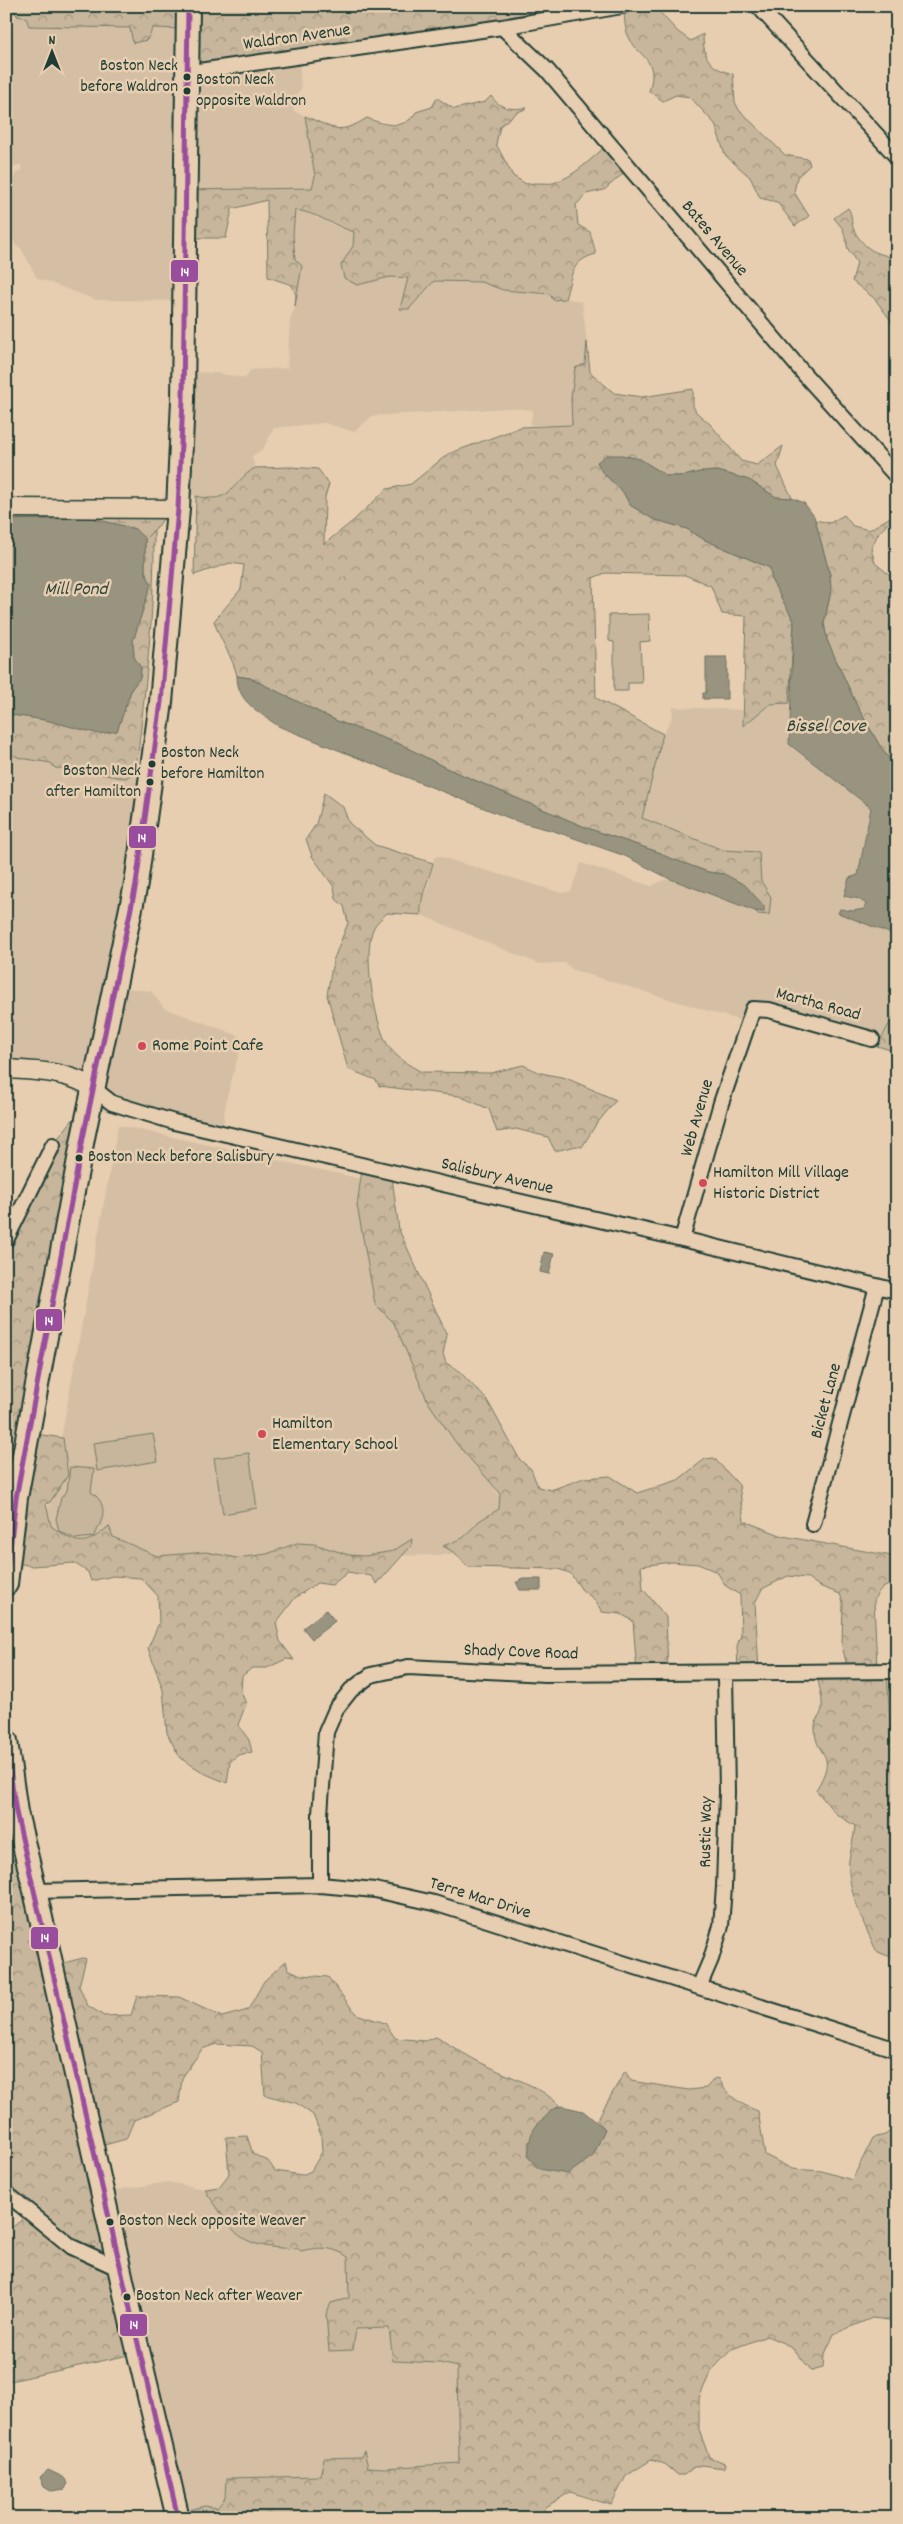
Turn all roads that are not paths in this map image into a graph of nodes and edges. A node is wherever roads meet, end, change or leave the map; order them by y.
1 (188, 6) edge
2 (622, 6) edge
3 (758, 6) edge
4 (502, 27) junction
5 (185, 73) junction
6 (897, 157) edge
7 (897, 477) edge
8 (6, 508) edge
9 (178, 509) junction
10 (753, 1008) joint
11 (872, 1039) dead end
12 (6, 1069) edge
13 (93, 1088) junction
14 (53, 1145) dead end
15 (682, 1239) junction
16 (6, 1240) edge
17 (876, 1286) junction
18 (897, 1291) edge
19 (813, 1524) dead end
20 (6, 1584) edge
21 (897, 1672) edge
22 (725, 1674) junction
23 (6, 1741) edge
24 (320, 1885) junction
25 (35, 1891) junction
26 (699, 1987) junction
27 (897, 2050) edge
28 (6, 2193) edge
29 (120, 2269) junction
30 (178, 2518) edge

1 - 5 main road
2 - 4 street, Waldron Avenue
3 - 6 street
4 - 5 street, Waldron Avenue
4 - 7 street, Bates Avenue
5 - 9 main road
8 - 9 street
9 - 13 main road
10 - 11 street, Martha Road
10 - 15 street, Web Avenue
12 - 13 street
13 - 15 street, Salisbury Avenue
13 - 20 main road
14 - 16 street
15 - 17 street, Salisbury Avenue
17 - 18 street, Salisbury Avenue
17 - 19 street, Bicket Lane
21 - 22 street, Shady Cove Road
22 - 24 street, Shady Cove Road
22 - 26 street, Rustic Way
23 - 25 main road
24 - 25 street, Terre Mar Drive
24 - 26 street, Terre Mar Drive
25 - 29 main road
26 - 27 street, Terre Mar Drive
28 - 29 street
29 - 30 main road

